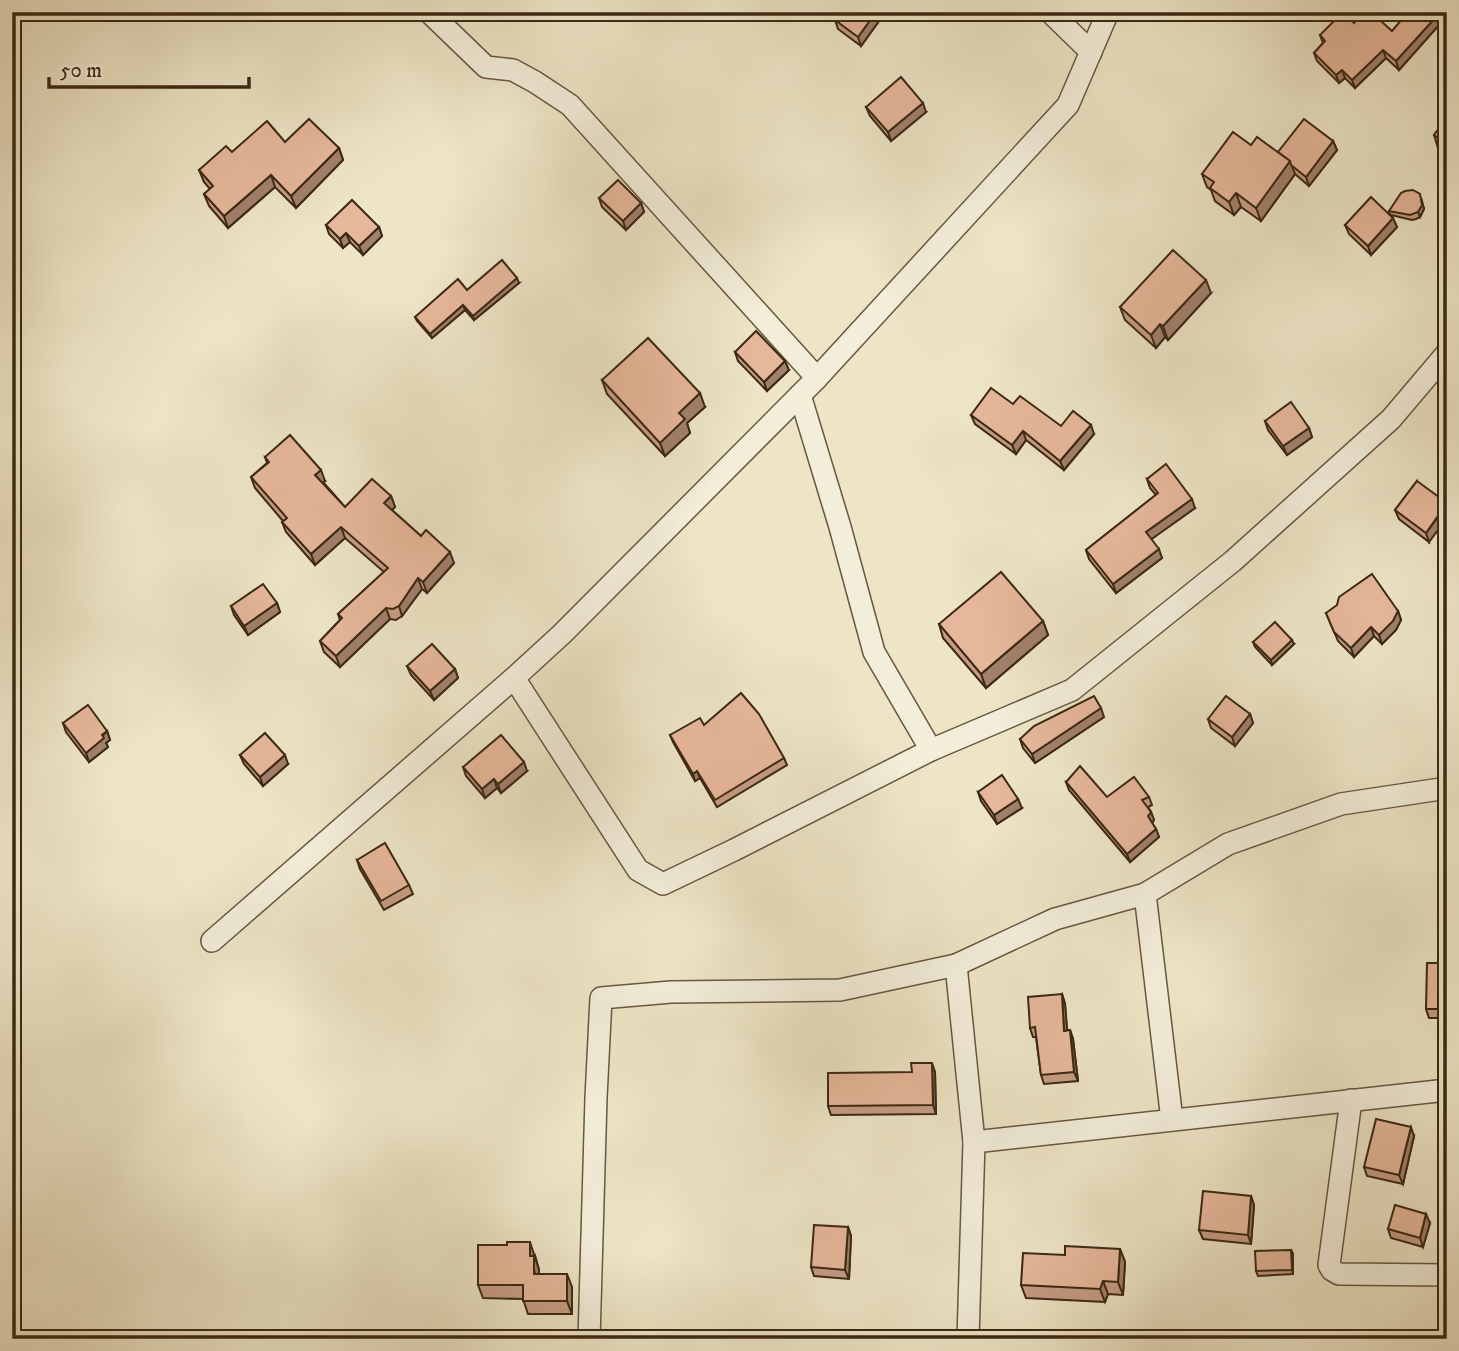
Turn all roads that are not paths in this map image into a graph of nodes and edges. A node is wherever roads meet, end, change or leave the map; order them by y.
1 (429, 12) edge
2 (1050, 12) edge
3 (1108, 12) edge
4 (1091, 52) junction
5 (1447, 353) edge
6 (817, 378) junction
7 (800, 395) junction
8 (514, 678) junction
9 (931, 750) junction
10 (1447, 788) edge
11 (1145, 894) junction
12 (212, 941) dead end
13 (956, 965) junction
14 (1447, 1090) edge
15 (1351, 1100) junction
16 (1172, 1120) junction
17 (974, 1142) junction
18 (1447, 1275) edge
19 (589, 1339) edge
20 (968, 1339) edge

1 - 6 street
2 - 4 street
3 - 4 street
4 - 6 street
5 - 9 street
6 - 7 street
7 - 8 street
7 - 9 street
8 - 9 street
8 - 12 street
10 - 11 street
11 - 13 street
11 - 16 street
13 - 17 street
13 - 19 street
14 - 15 street
15 - 16 street
15 - 18 street
16 - 17 street
17 - 20 street

